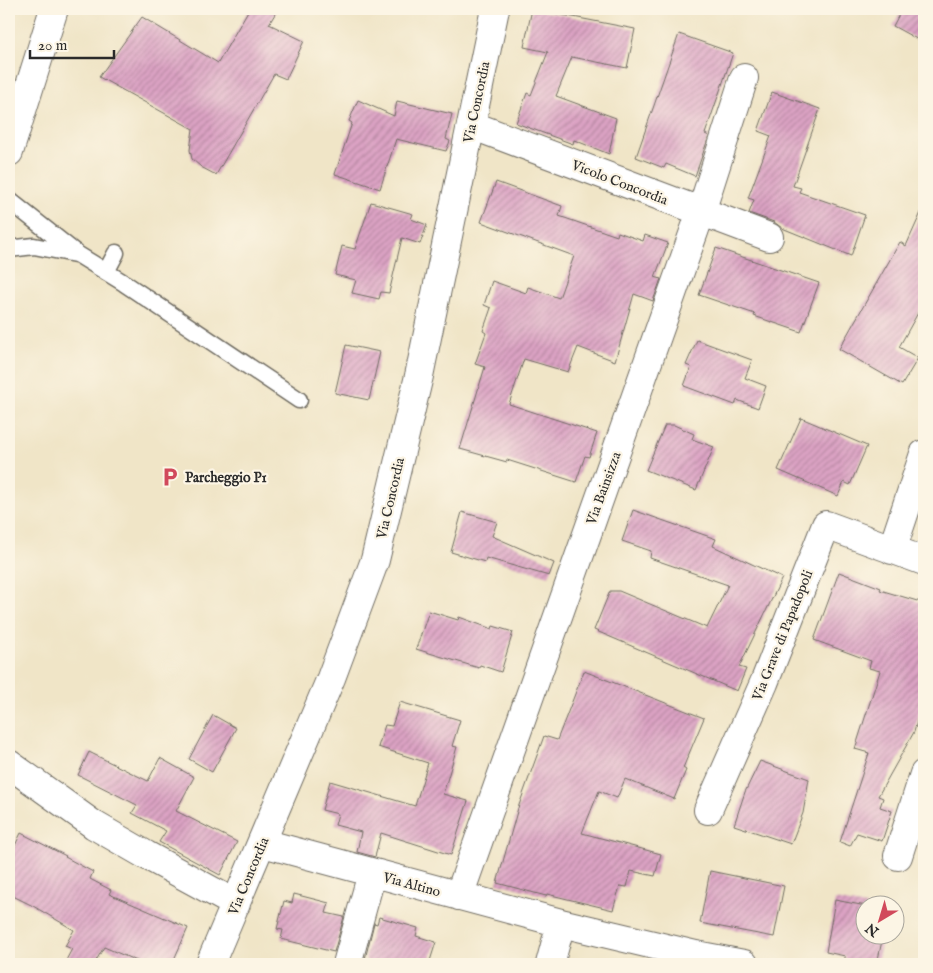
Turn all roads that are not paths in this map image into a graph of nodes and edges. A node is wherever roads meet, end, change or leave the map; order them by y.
1 (54, 9) edge
2 (495, 9) edge
3 (744, 78) dead end
4 (471, 125) junction
5 (9, 152) edge
6 (9, 200) edge
7 (701, 212) junction
8 (769, 237) dead end
9 (9, 249) edge
10 (116, 253) dead end
11 (77, 254) junction
12 (106, 272) junction
13 (299, 400) dead end
14 (924, 454) edge
15 (892, 550) junction
16 (924, 561) edge
17 (9, 764) edge
18 (924, 774) edge
19 (708, 810) dead end
20 (262, 843) junction
21 (898, 856) dead end
22 (372, 873) junction
23 (459, 896) junction
24 (236, 904) junction
25 (561, 923) junction
26 (210, 964) edge
27 (347, 964) edge
28 (550, 964) edge
29 (744, 964) edge

1 - 5 street
2 - 4 street, Via Concordia
3 - 7 street, Via Bainsizza
4 - 7 street, Vicolo Concordia
4 - 20 street, Via Concordia
6 - 11 lane
7 - 8 street, Vicolo Concordia
7 - 23 street, Via Bainsizza
9 - 11 lane
10 - 12 lane
11 - 12 lane
12 - 13 lane
14 - 15 street
15 - 16 street, Via Grave di Papadopoli
15 - 19 street, Via Grave di Papadopoli
17 - 24 street
18 - 21 street
20 - 22 street, Via Altino
20 - 24 street, Via Concordia
22 - 23 street, Via Altino
22 - 27 street
23 - 25 street, Via Altino
24 - 26 street, Via Concordia
25 - 28 street
25 - 29 street, Via Altino

